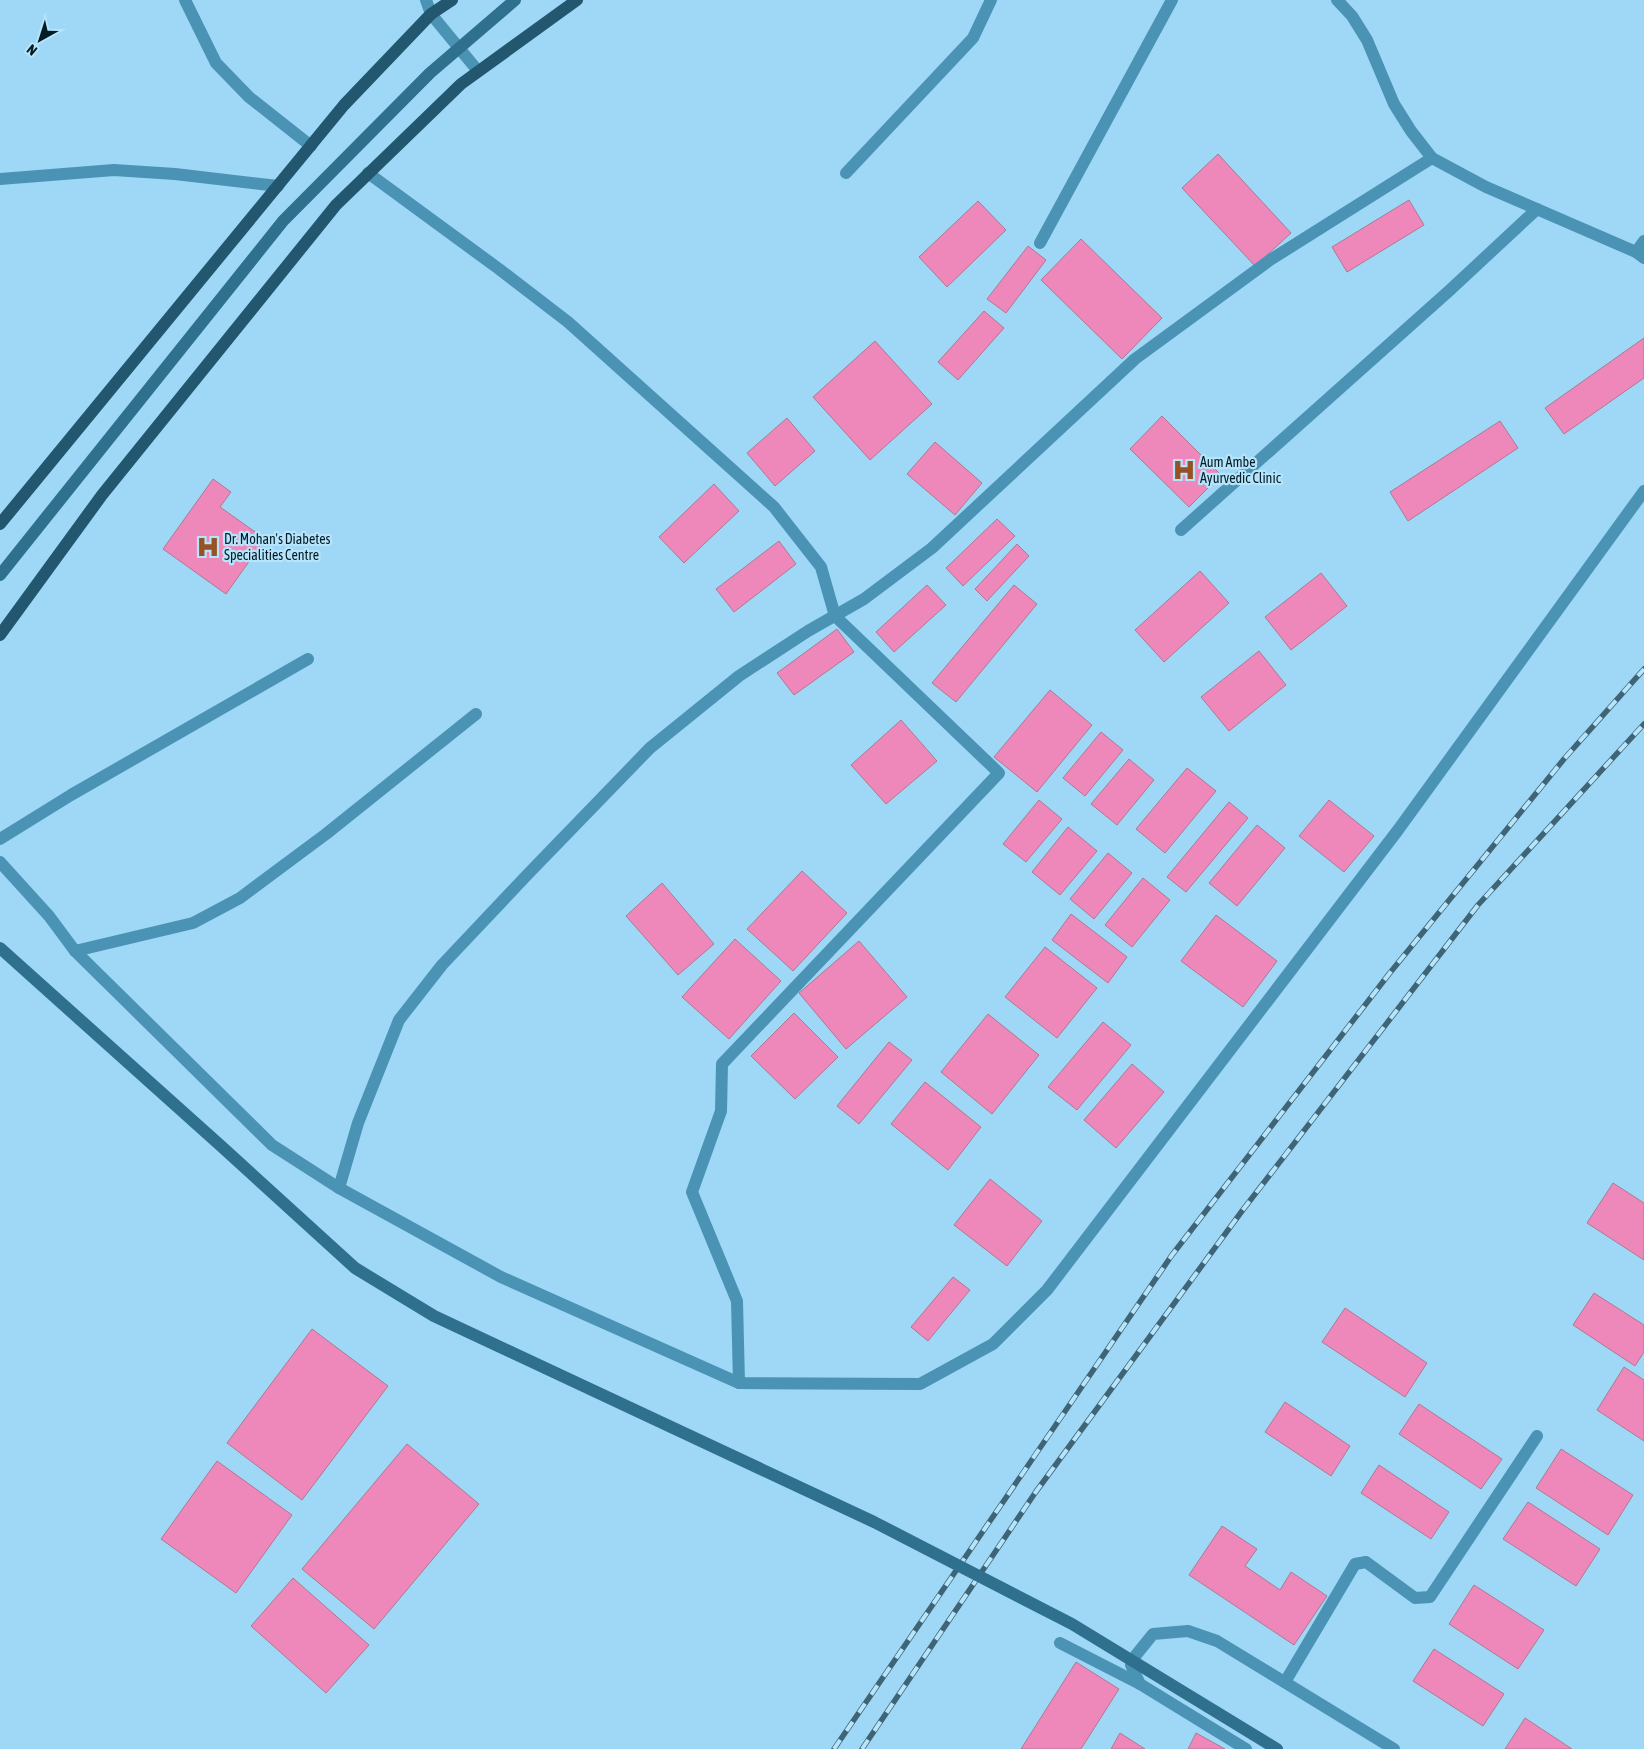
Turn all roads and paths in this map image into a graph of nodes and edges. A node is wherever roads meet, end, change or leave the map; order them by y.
1 (185, 0) edge
2 (426, 0) edge
3 (452, 0) edge
4 (515, 0) edge
5 (577, 0) edge
6 (992, 0) edge
7 (1172, 0) edge
8 (1337, 0) edge
9 (431, 14) junction
10 (478, 71) junction
11 (311, 146) junction
12 (1432, 158) junction
13 (368, 173) junction
14 (846, 173) dead end
15 (0, 179) edge
16 (278, 186) junction
17 (1537, 209) junction
18 (1644, 241) edge
19 (1040, 243) dead end
20 (1640, 255) edge
21 (1644, 491) edge
22 (0, 524) edge
23 (1181, 530) dead end
24 (0, 574) edge
25 (834, 616) junction
26 (0, 635) edge
27 (308, 659) dead end
28 (476, 714) dead end
29 (0, 839) edge
30 (0, 862) edge
31 (0, 948) edge
32 (75, 952) junction
33 (339, 1188) junction
34 (739, 1383) junction
35 (1537, 1436) dead end
36 (1060, 1643) dead end
37 (1285, 1682) junction
38 (1140, 1684) junction
39 (1246, 1749) edge
40 (1277, 1749) edge
41 (1394, 1749) edge

1 - 11 street
2 - 9 street
3 - 9 main road
4 - 24 street, bridge
5 - 10 main road
6 - 14 street
7 - 19 street
8 - 12 street
9 - 10 street
9 - 11 main road
10 - 13 main road
11 - 16 main road
12 - 17 street
12 - 25 street
13 - 25 street
13 - 26 main road
15 - 16 street
16 - 22 main road
17 - 20 street
17 - 23 street
18 - 20 street
21 - 34 street
25 - 33 street
25 - 34 street
27 - 29 street
28 - 32 street
30 - 32 street
31 - 40 street, bridge
32 - 33 street
33 - 34 street
35 - 37 street
36 - 38 street
37 - 38 street
37 - 41 street
38 - 39 street

